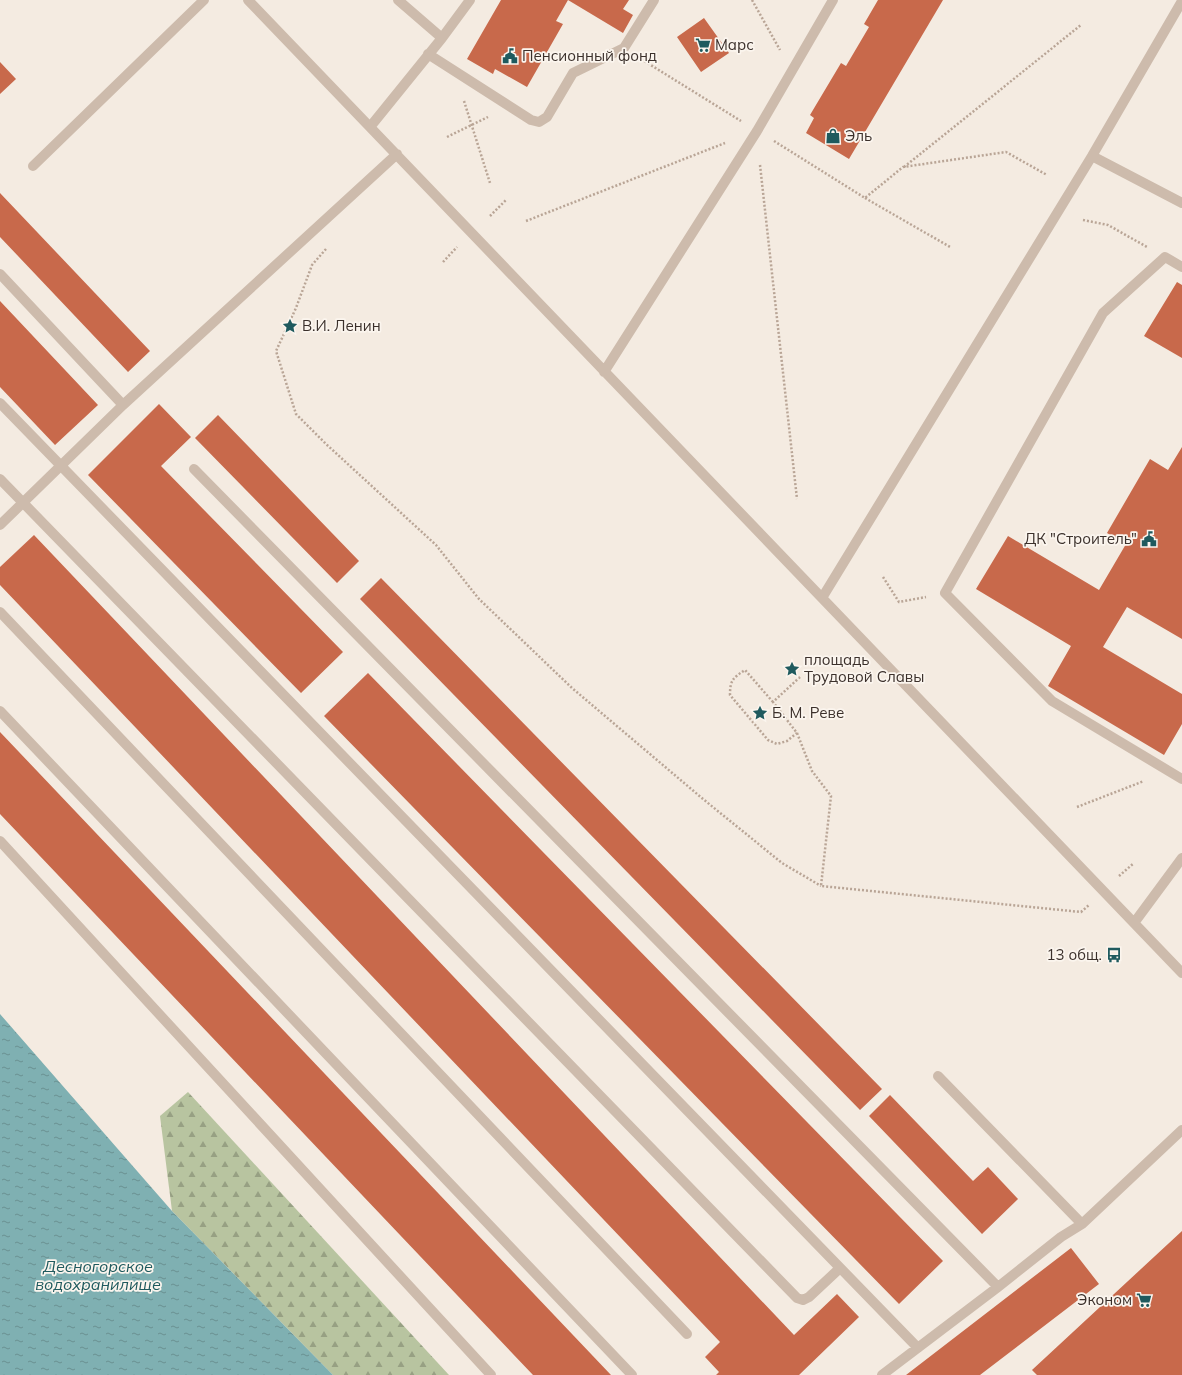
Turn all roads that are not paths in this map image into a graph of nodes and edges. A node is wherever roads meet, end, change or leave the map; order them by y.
1 (204, 0) edge
2 (248, 0) edge
3 (398, 0) edge
4 (470, 0) edge
5 (654, 0) edge
6 (833, 0) edge
7 (1182, 1) edge
8 (442, 38) junction
9 (428, 54) junction
10 (370, 127) junction
11 (397, 154) junction
12 (1092, 156) junction
13 (33, 166) dead end
14 (1182, 203) edge
15 (1182, 267) edge
16 (0, 274) edge
17 (604, 372) junction
18 (0, 403) edge
19 (123, 404) junction
20 (60, 467) junction
21 (194, 469) dead end
22 (0, 479) edge
23 (22, 502) junction
24 (0, 525) edge
25 (822, 598) junction
26 (0, 612) edge
27 (0, 711) edge
28 (1182, 779) edge
29 (0, 841) edge
30 (1182, 858) edge
31 (1134, 923) junction
32 (1182, 973) edge
33 (938, 1076) dead end
34 (1182, 1130) edge
35 (1082, 1224) junction
36 (840, 1268) junction
37 (998, 1287) junction
38 (687, 1334) dead end
39 (918, 1348) junction
40 (491, 1375) edge
41 (632, 1375) edge
42 (882, 1375) edge

1 - 13 street
2 - 10 street
3 - 8 street
4 - 8 street
5 - 9 street
6 - 17 street
7 - 12 street
8 - 9 street
9 - 10 street
10 - 11 street
11 - 17 street
11 - 19 street
12 - 14 street
12 - 25 street
15 - 28 street
16 - 19 street
17 - 25 street
18 - 20 street
19 - 20 street
20 - 23 street
20 - 36 street
21 - 37 street
22 - 23 street
23 - 24 street
23 - 36 street
25 - 31 street
26 - 38 street
27 - 41 street
29 - 40 street
30 - 31 street
31 - 32 street
33 - 35 street
34 - 35 street
35 - 37 street
36 - 39 street
37 - 39 street
39 - 42 street

